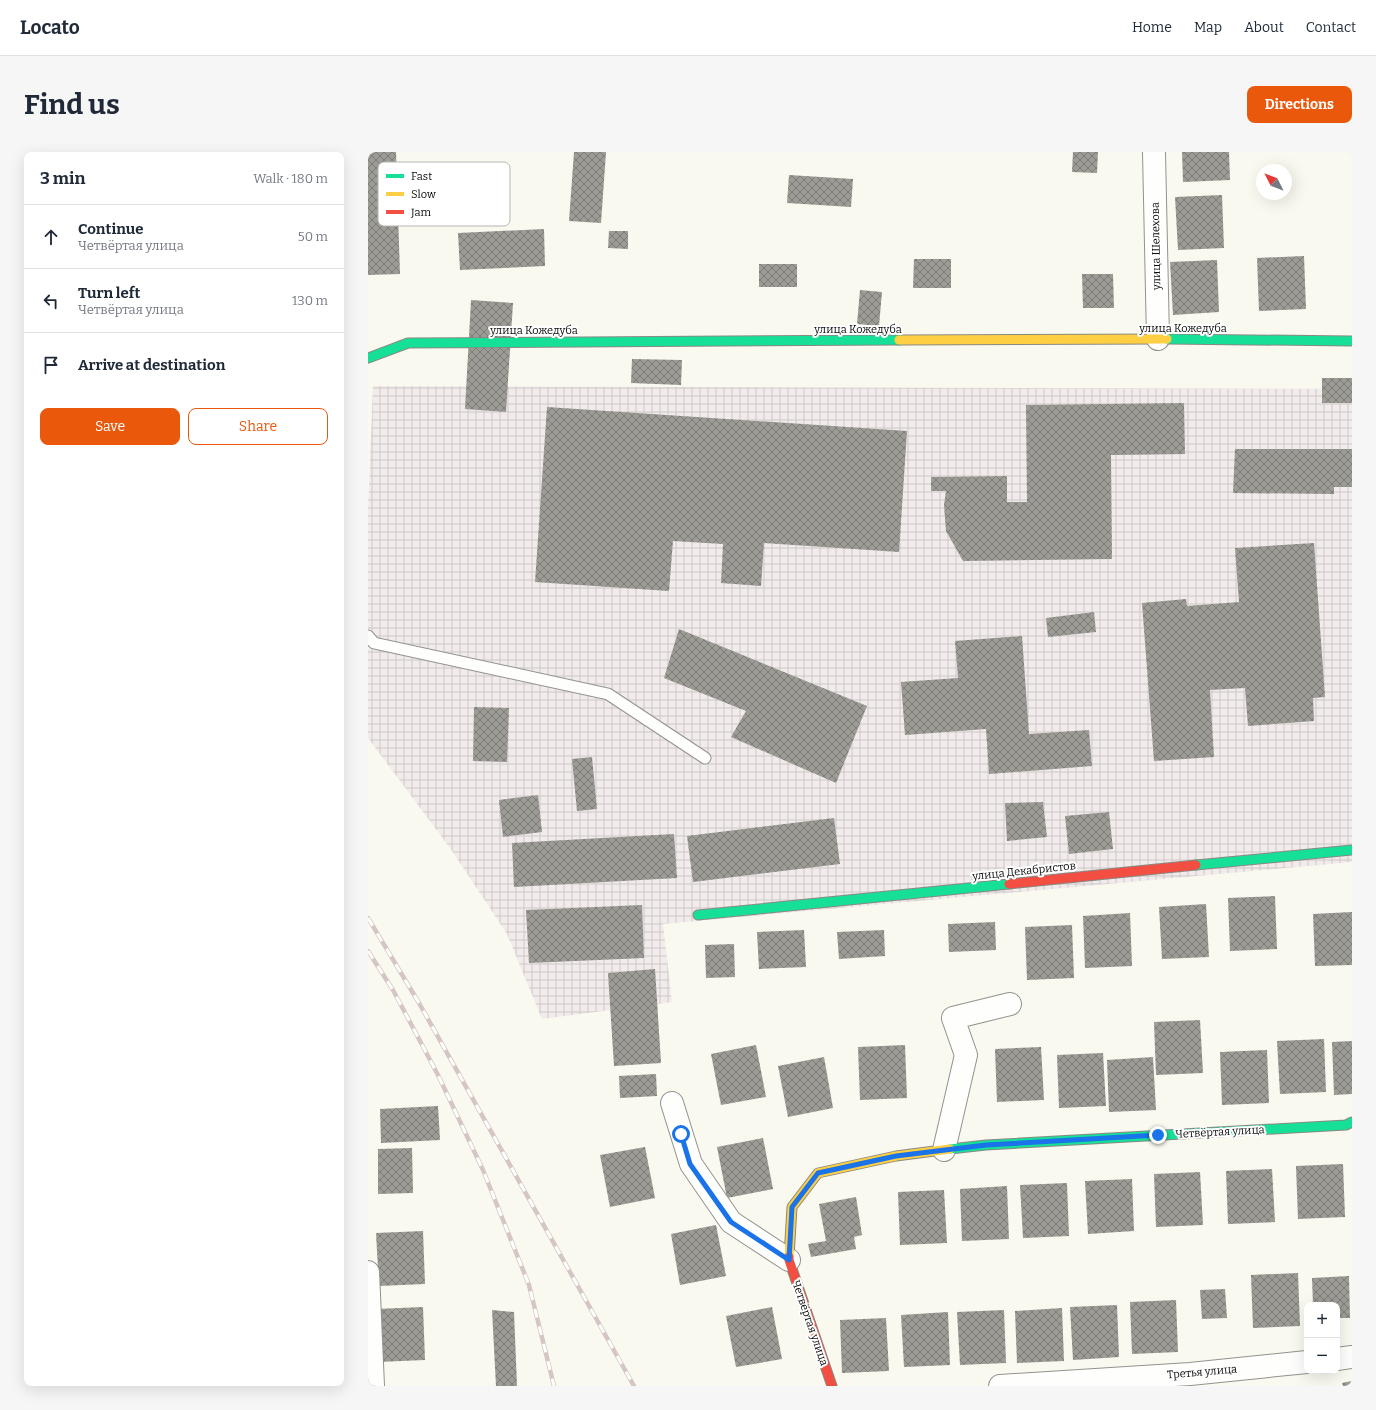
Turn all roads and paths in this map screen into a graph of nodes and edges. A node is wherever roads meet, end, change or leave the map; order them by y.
1 (1154, 152) edge
2 (1158, 340) junction
3 (1352, 341) edge
4 (368, 358) edge
5 (368, 636) edge
6 (705, 758) dead end
7 (1352, 850) edge
8 (698, 915) dead end
9 (1010, 1004) dead end
10 (672, 1103) dead end
11 (1352, 1122) edge
12 (944, 1150) junction
13 (789, 1260) junction
14 (368, 1272) edge
15 (1352, 1357) edge
16 (1340, 1359) edge
17 (1304, 1362) edge
18 (373, 1386) edge
19 (832, 1386) edge
20 (1000, 1386) edge

1 - 2 street, улица Шелехова
2 - 3 street, улица Кожедуба
2 - 4 street, улица Кожедуба
5 - 6 lane
7 - 8 street, улица Декабристов
9 - 12 street
10 - 13 street
11 - 12 street, Четвёртая улица
12 - 13 street, Четвёртая улица
13 - 19 street, Четвёртая улица
14 - 18 street
15 - 16 street
17 - 20 street, Третья улица

